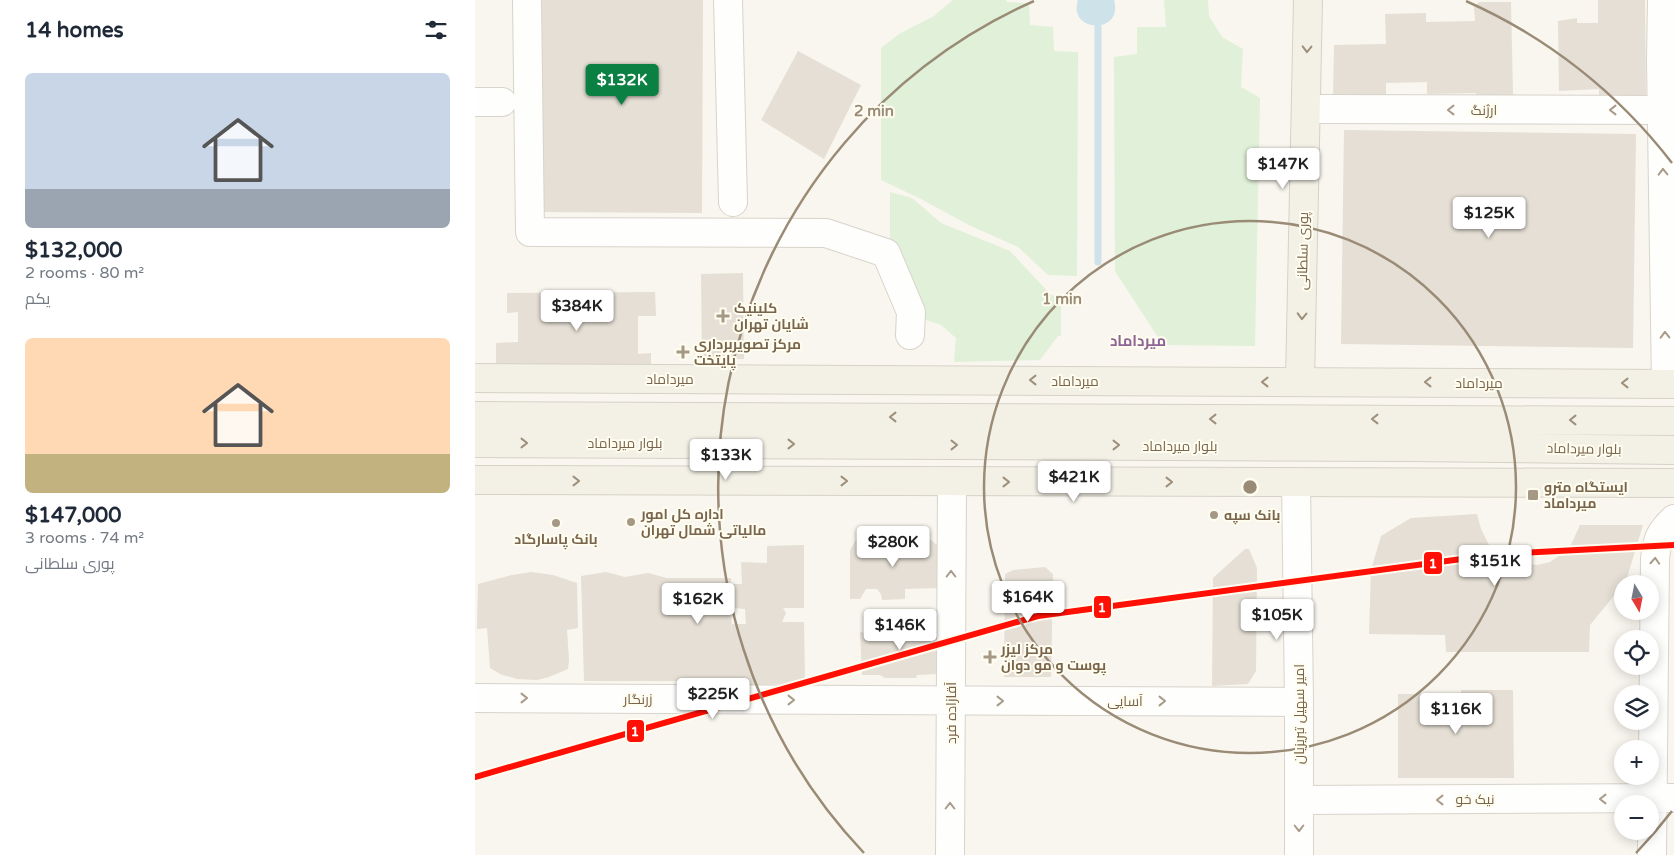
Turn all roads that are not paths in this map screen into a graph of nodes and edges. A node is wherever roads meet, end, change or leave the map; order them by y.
1 (527, 0) edge
2 (728, 0) edge
3 (1308, 0) edge
4 (1662, 0) edge
5 (1668, 60) edge
6 (475, 102) edge
7 (502, 102) dead end
8 (1306, 110) junction
9 (1662, 110) junction
10 (733, 202) dead end
11 (1669, 281) edge
12 (910, 336) dead end
13 (475, 378) edge
14 (1300, 382) junction
15 (1670, 384) edge
16 (475, 416) edge
17 (1674, 420) edge
18 (475, 443) edge
19 (704, 444) junction
20 (1674, 450) edge
21 (475, 480) edge
22 (769, 481) junction
23 (952, 481) junction
24 (1296, 482) junction
25 (1674, 483) edge
26 (1674, 519) edge
27 (1674, 571) edge
28 (1656, 575) edge
29 (1659, 606) edge
30 (1654, 620) edge
31 (475, 698) edge
32 (951, 700) junction
33 (1299, 702) junction
34 (1663, 798) edge
35 (1299, 800) junction
36 (950, 855) edge
37 (1299, 855) edge
38 (1652, 855) edge

1 - 12 street
2 - 10 street
3 -> 8 main road, پوری سلطانی
4 - 5 street
5 - 9 street
6 - 7 street
9 -> 8 street, ارژنگ
8 -> 14 main road, پوری سلطانی
11 -> 9 street
15 -> 11 street
14 -> 13 main road, میرداماد
15 -> 14 main road, میرداماد
17 -> 16 main road, بلوار میرداماد
18 -> 19 main road, بلوار میرداماد
19 -> 20 main road, بلوار میرداماد
19 - 22 main road
21 -> 22 main road
22 -> 23 main road
23 -> 24 main road
32 -> 23 street, آقازاده فرد
24 - 25 main road
24 - 33 street, امیر سهیل تبریزیان
28 -> 26 street
27 - 29 street
30 - 34 street
31 -> 32 street, زرنگار
32 -> 33 street, آسایی
36 -> 32 street, آقازاده فرد
33 - 35 street, امیر سهیل تبریزیان
34 -> 35 street, نیک خو
34 - 38 street
35 -> 37 street, امیر سهیل تبریزیان

